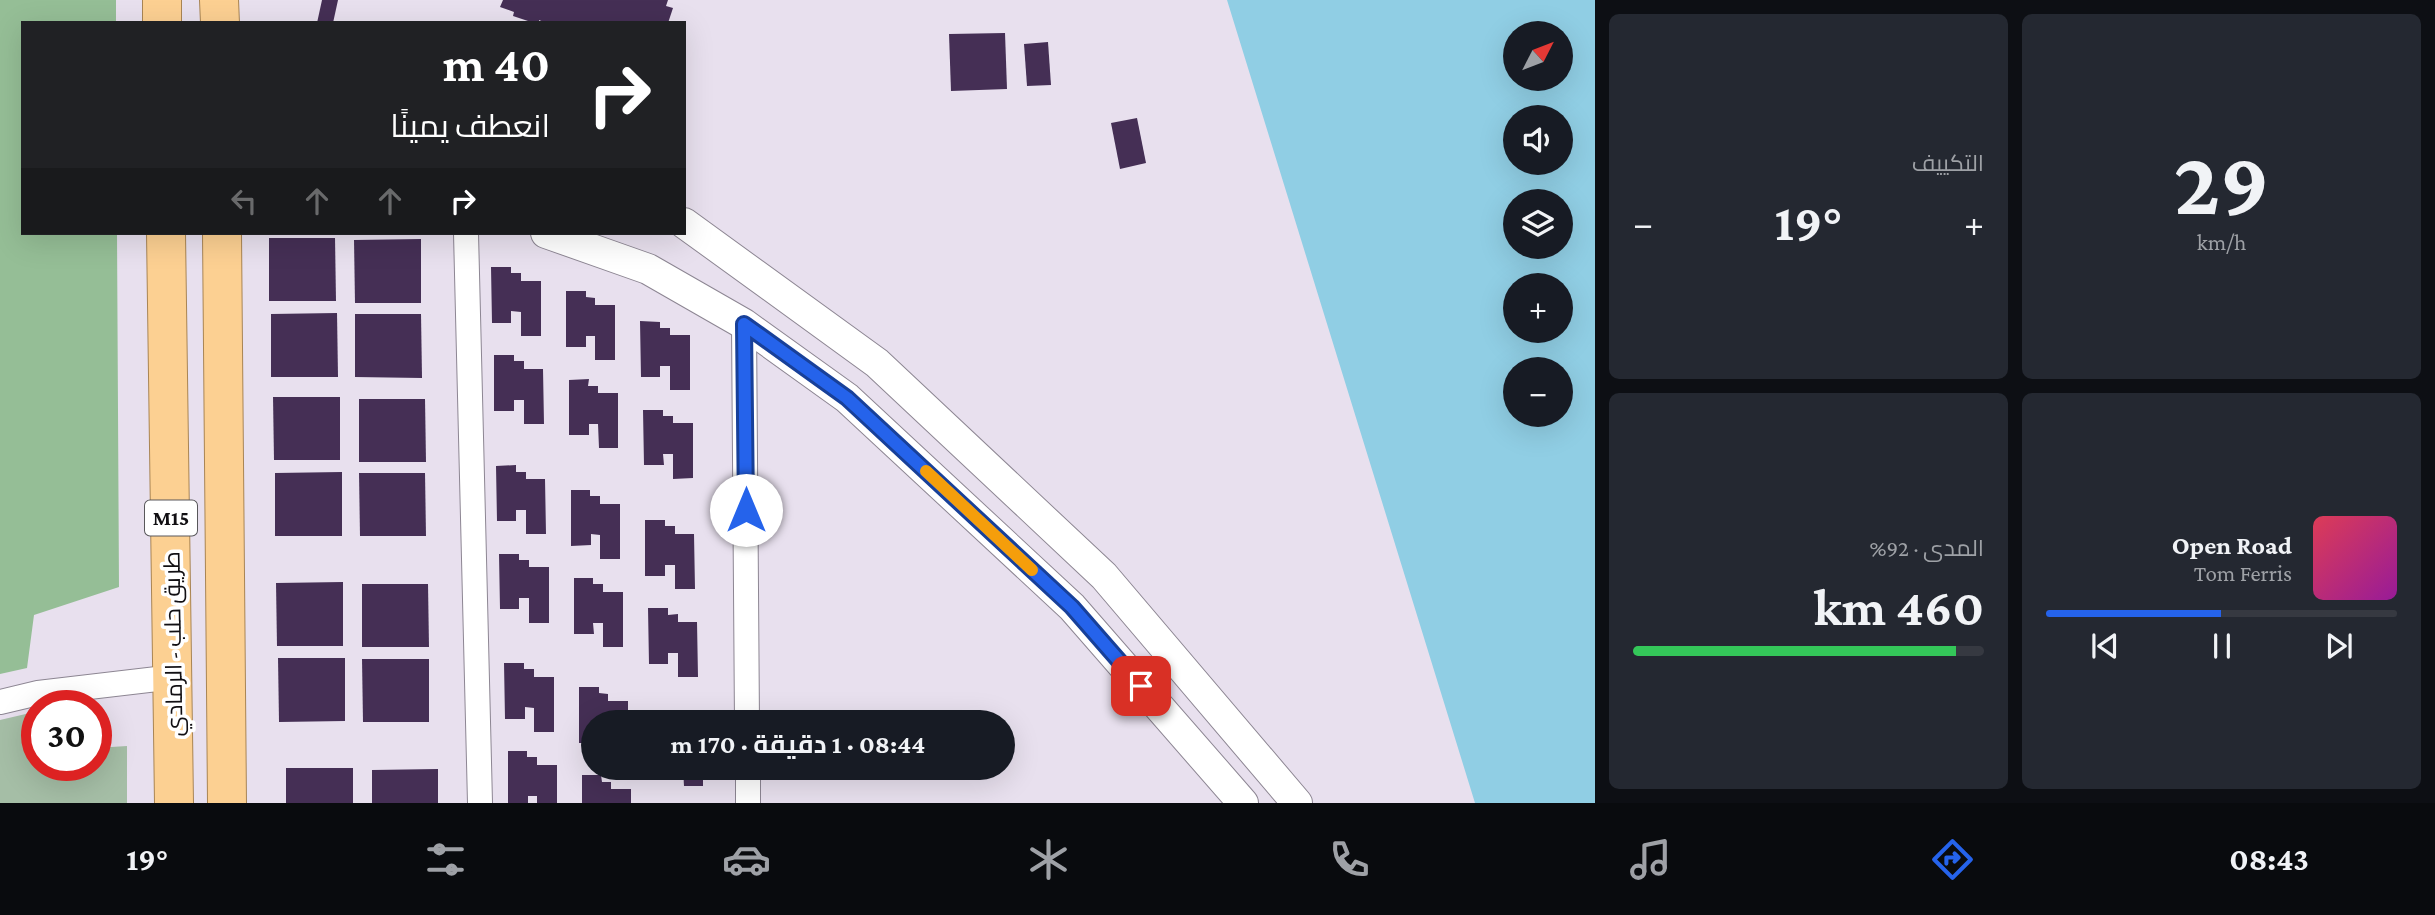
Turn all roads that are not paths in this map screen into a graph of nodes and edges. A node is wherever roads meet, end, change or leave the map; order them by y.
1 (162, 0) edge
2 (219, 0) edge
3 (162, 21) edge
4 (220, 21) edge
5 (686, 224) edge
6 (166, 235) edge
7 (222, 235) edge
8 (466, 235) edge
9 (552, 235) edge
10 (744, 324) junction
11 (174, 677) junction
12 (0, 702) edge
13 (747, 710) edge
14 (748, 780) edge
15 (174, 803) edge
16 (227, 803) edge
17 (480, 803) edge
18 (748, 803) edge
19 (1243, 803) edge
20 (1297, 803) edge

1 - 3 highway
2 - 4 highway
5 - 20 street
6 - 11 highway, طريق حلب - الرمادي / M15
7 - 16 highway, M15
8 - 17 street
9 - 10 street
10 - 13 street
10 - 19 street
11 - 12 street
11 - 15 highway, طريق حلب - الرمادي / M15
14 - 18 street

